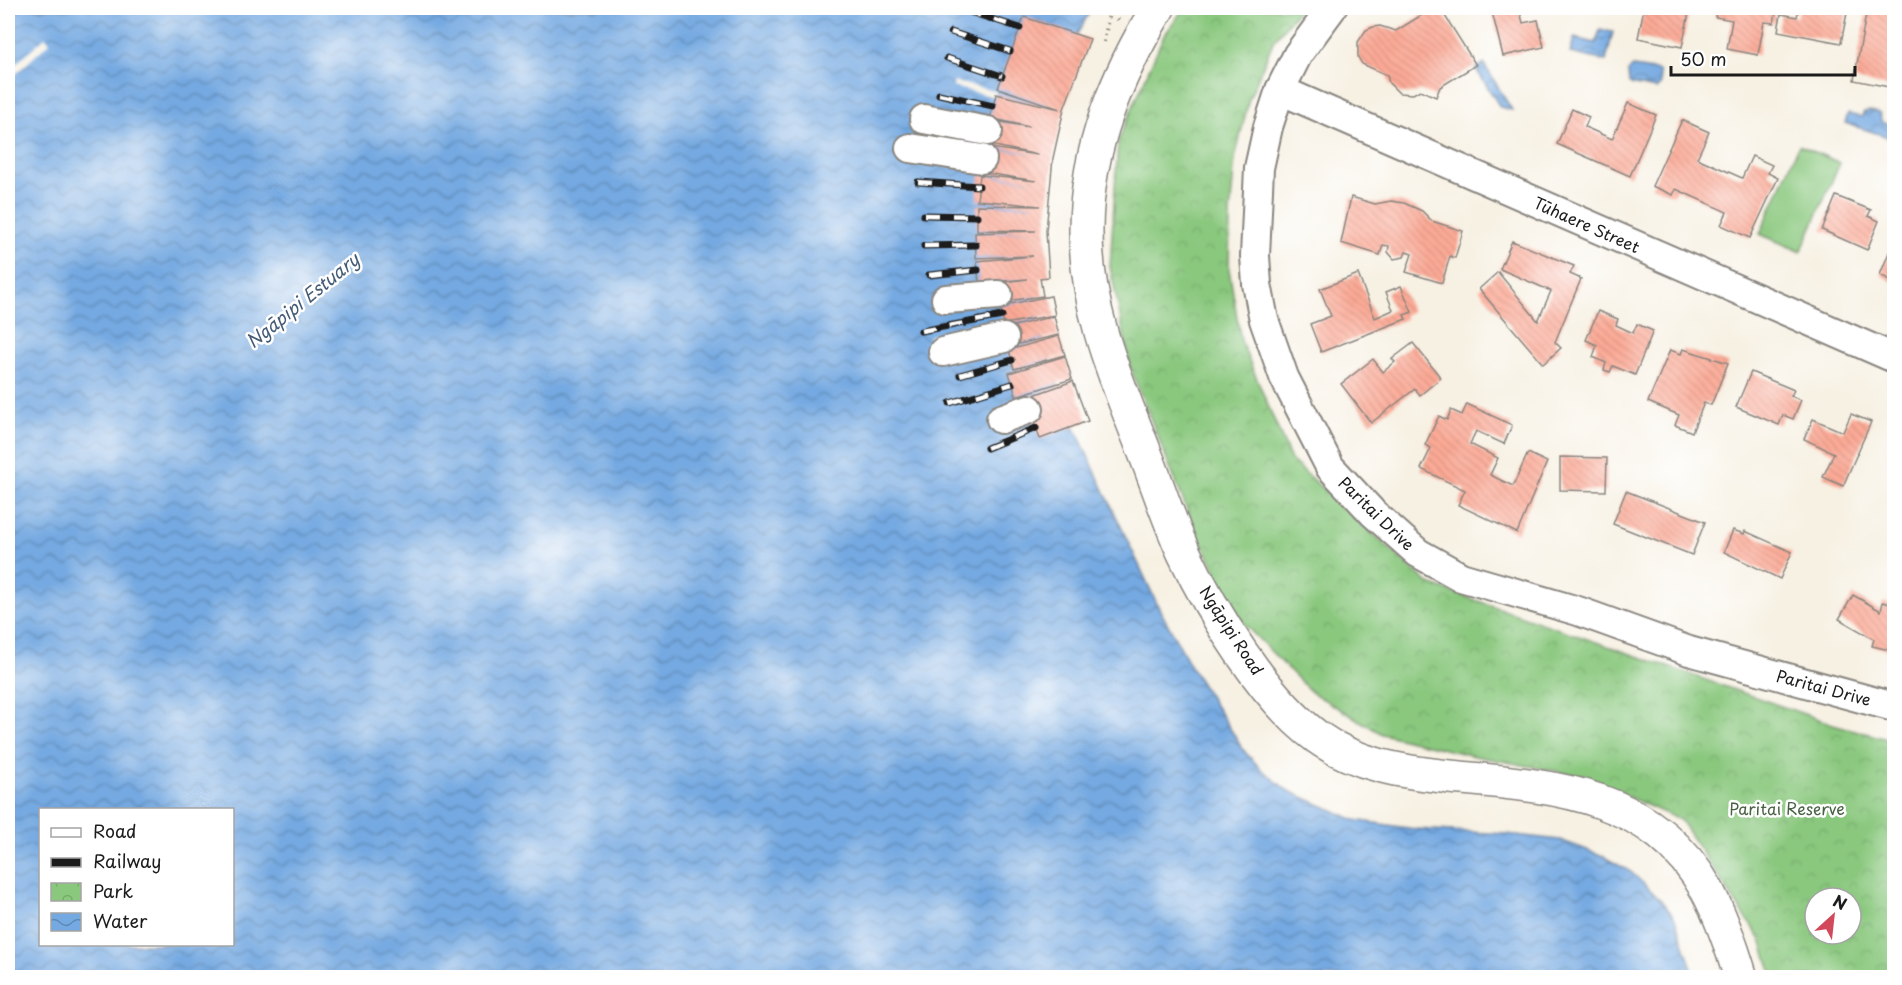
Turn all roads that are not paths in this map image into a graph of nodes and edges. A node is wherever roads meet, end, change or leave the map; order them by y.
1 (1158, 8) edge
2 (1332, 8) edge
3 (1280, 90) junction
4 (924, 119) dead end
5 (910, 148) dead end
6 (998, 295) dead end
7 (946, 299) dead end
8 (1004, 338) dead end
9 (943, 352) dead end
10 (1894, 358) edge
11 (1029, 409) dead end
12 (1001, 419) dead end
13 (1894, 707) edge
14 (1741, 978) edge

1 - 14 main road, Ngāpipi Road
2 - 3 street, Paritai Drive
3 - 10 street, Tūhaere Street
3 - 13 street, Paritai Drive
4 - 5 street
6 - 7 street
8 - 9 street
11 - 12 street

